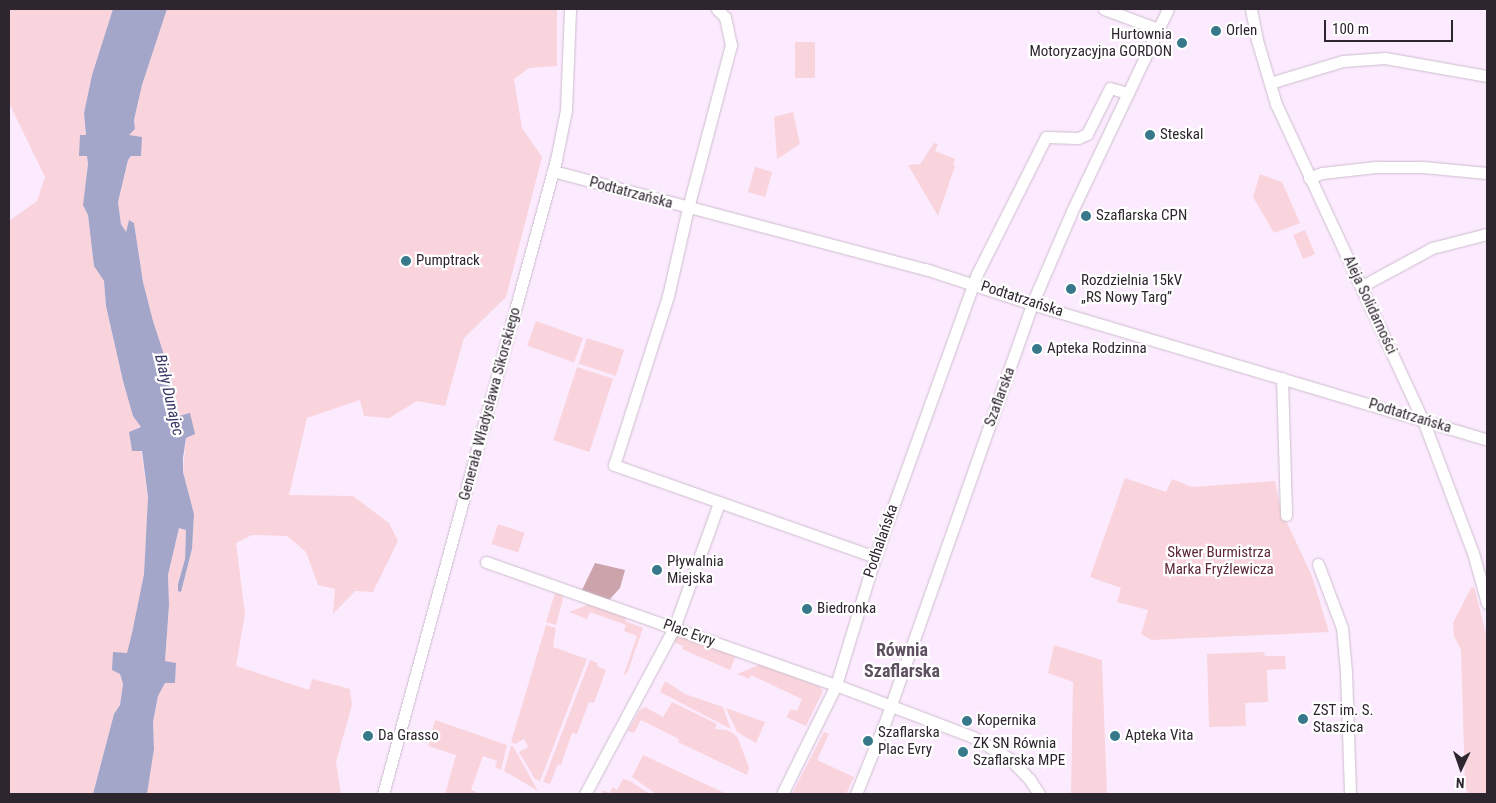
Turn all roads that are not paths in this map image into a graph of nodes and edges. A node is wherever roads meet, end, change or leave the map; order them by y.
1 (570, 9) edge
2 (717, 9) edge
3 (1104, 9) edge
4 (1168, 9) edge
5 (1251, 9) edge
6 (1158, 29) junction
7 (1487, 76) edge
8 (1270, 84) junction
9 (1128, 93) junction
10 (553, 172) junction
11 (1487, 173) edge
12 (1309, 178) junction
13 (688, 208) junction
14 (1487, 234) edge
15 (972, 283) junction
16 (1362, 286) junction
17 (1032, 304) junction
18 (1282, 378) junction
19 (1423, 420) junction
20 (1487, 440) edge
21 (719, 503) junction
22 (1286, 515) dead end
23 (874, 557) junction
24 (486, 562) dead end
25 (1318, 564) dead end
26 (1485, 588) edge
27 (1487, 603) edge
28 (674, 628) junction
29 (836, 686) junction
30 (891, 706) junction
31 (383, 794) edge
32 (586, 794) edge
33 (782, 794) edge
34 (856, 794) edge
35 (1039, 794) edge
36 (1350, 794) edge

1 - 10 street, Generała Władysława Sikorskiego
2 - 13 street
3 - 6 street
4 - 6 street, Szaflarska
5 - 8 street, Aleja Solidarności
6 - 9 street, Szaflarska
7 - 8 street
8 - 12 street, Aleja Solidarności
9 - 15 street, Podhalańska
9 - 17 street, Szaflarska
10 - 13 street, Podtatrzańska
10 - 31 street, Generała Władysława Sikorskiego
11 - 12 street
12 - 16 street, Aleja Solidarności
13 - 15 street, Podtatrzańska
13 - 21 street
14 - 16 street
15 - 17 street, Podtatrzańska
15 - 23 street, Podhalańska
16 - 19 street, Aleja Solidarności
17 - 18 street, Podtatrzańska
17 - 30 street, Szaflarska
18 - 19 street, Podtatrzańska
18 - 22 street
19 - 20 street, Podtatrzańska
19 - 26 street, Aleja Solidarności
21 - 23 street
21 - 28 street
23 - 29 street, Podhalańska
24 - 28 street, Plac Evry
25 - 36 street
26 - 27 street, Aleja Solidarności
28 - 29 street, Plac Evry
28 - 32 street
29 - 30 street, Plac Evry
29 - 33 street, Podhalańska
30 - 34 street, Szaflarska
30 - 35 street, Plac Evry

